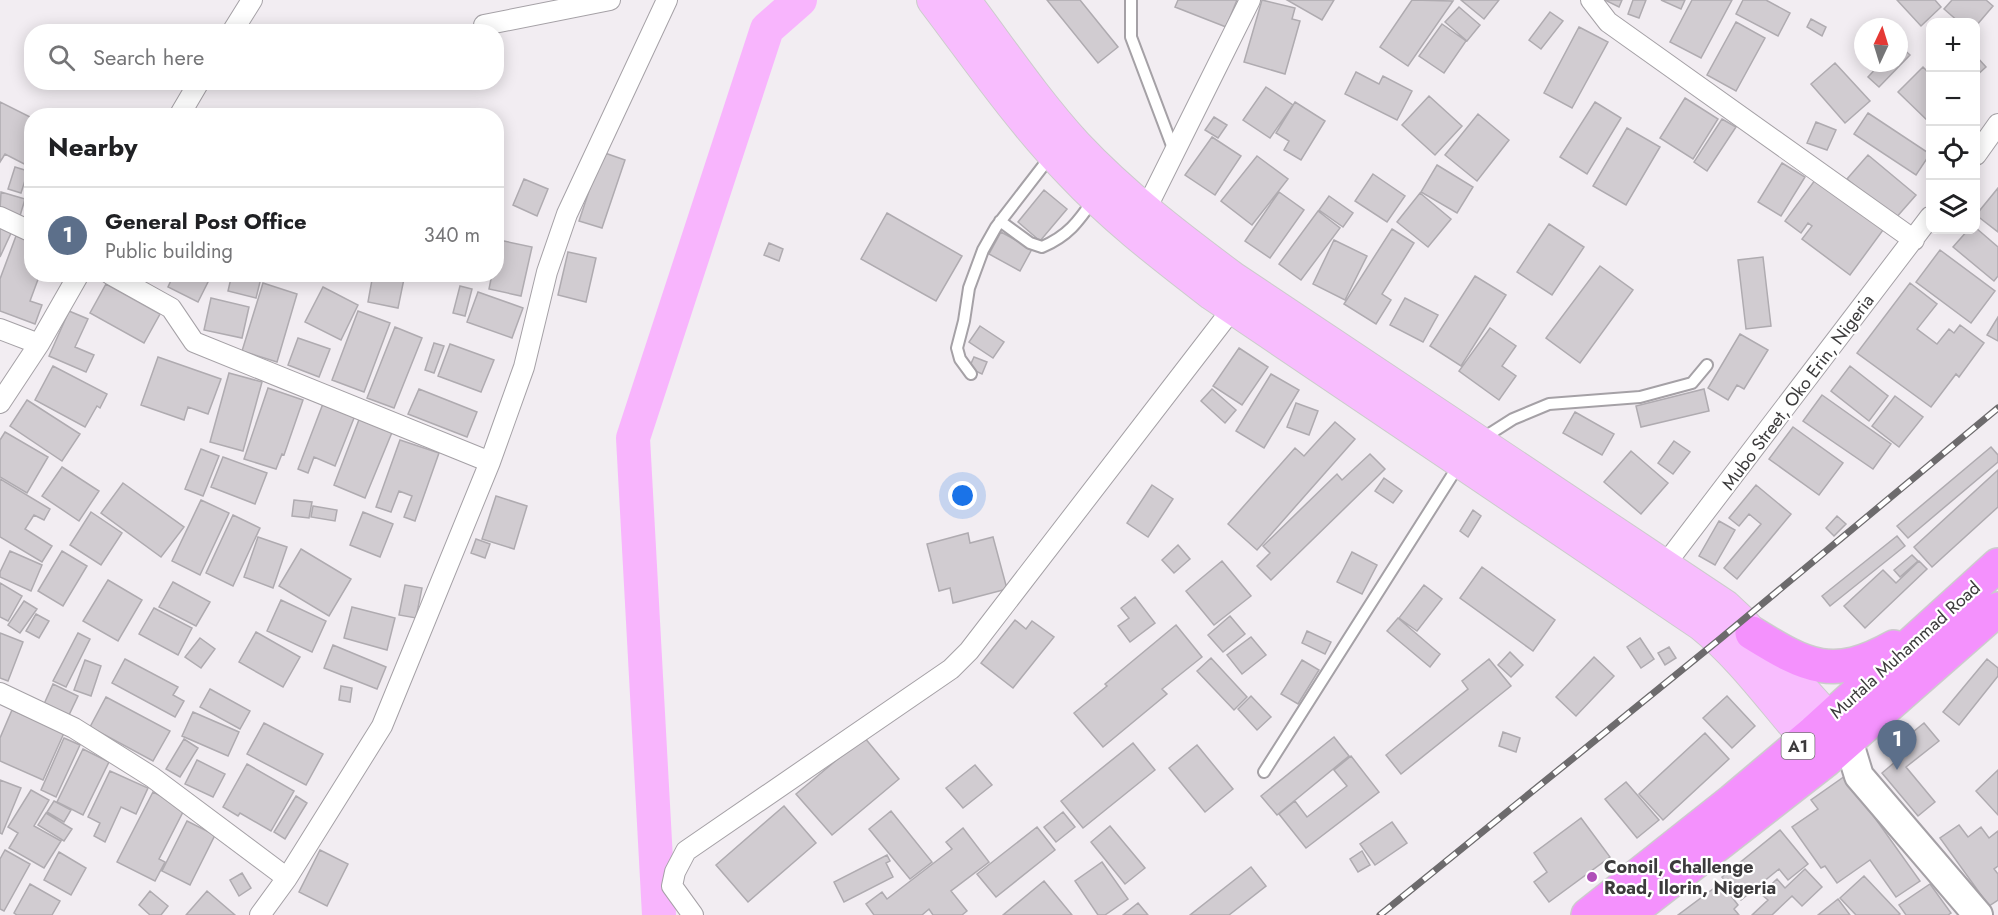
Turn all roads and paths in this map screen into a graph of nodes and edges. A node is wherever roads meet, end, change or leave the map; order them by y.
1 (252, 0) edge
2 (610, 0) edge
3 (667, 0) edge
4 (933, 0) edge
5 (964, 0) edge
6 (1131, 0) edge
7 (1250, 0) edge
8 (1592, 0) edge
9 (237, 24) edge
10 (489, 24) edge
11 (195, 90) edge
12 (183, 108) edge
13 (1998, 124) edge
14 (1062, 146) junction
15 (1980, 149) edge
16 (1174, 152) junction
17 (1096, 198) junction
18 (1146, 209) junction
19 (0, 217) edge
20 (1000, 221) junction
21 (1926, 223) edge
22 (24, 228) edge
23 (1914, 240) junction
24 (74, 282) edge
25 (124, 282) edge
26 (1233, 308) junction
27 (0, 329) edge
28 (39, 344) junction
29 (1707, 365) dead end
30 (971, 374) dead end
31 (0, 403) edge
32 (1470, 452) junction
33 (490, 462) junction
34 (1998, 565) edge
35 (1665, 566) junction
36 (1998, 609) edge
37 (1932, 625) junction
38 (1752, 633) junction
39 (0, 693) edge
40 (1827, 740) junction
41 (1264, 772) dead end
42 (287, 878) junction
43 (260, 915) edge
44 (693, 915) edge
45 (1588, 915) edge
46 (1627, 915) edge
47 (1978, 915) edge

1 - 9 street
2 - 10 street
3 - 33 street
4 - 14 main road
5 - 14 main road
6 - 16 lane
7 - 16 street
8 - 23 street
11 - 12 street
13 - 15 street
14 - 17 main road
14 - 18 main road
14 - 20 lane
16 - 18 street
17 - 20 lane
17 - 26 main road
18 - 32 main road
19 - 22 street
20 - 30 lane
21 - 23 street, Mubo Street, Oko Erin, Nigeria
23 - 35 street, Mubo Street, Oko Erin, Nigeria
24 - 28 street
25 - 33 street
26 - 32 main road
26 - 44 street
27 - 28 street
28 - 31 street
29 - 32 lane
32 - 35 main road
32 - 40 main road
32 - 41 lane
33 - 42 street
34 - 37 highway, Murtala Muhammad Road / A1
35 - 38 main road
36 - 40 highway, Murtala Muhammad Road / A1
37 - 38 highway
37 - 40 highway, Murtala Muhammad Road / A1
38 - 40 main road
39 - 42 street
40 - 45 highway, Murtala Muhammad Road / A1
40 - 46 highway, Murtala Muhammad Road / A1
40 - 47 street
42 - 43 street

